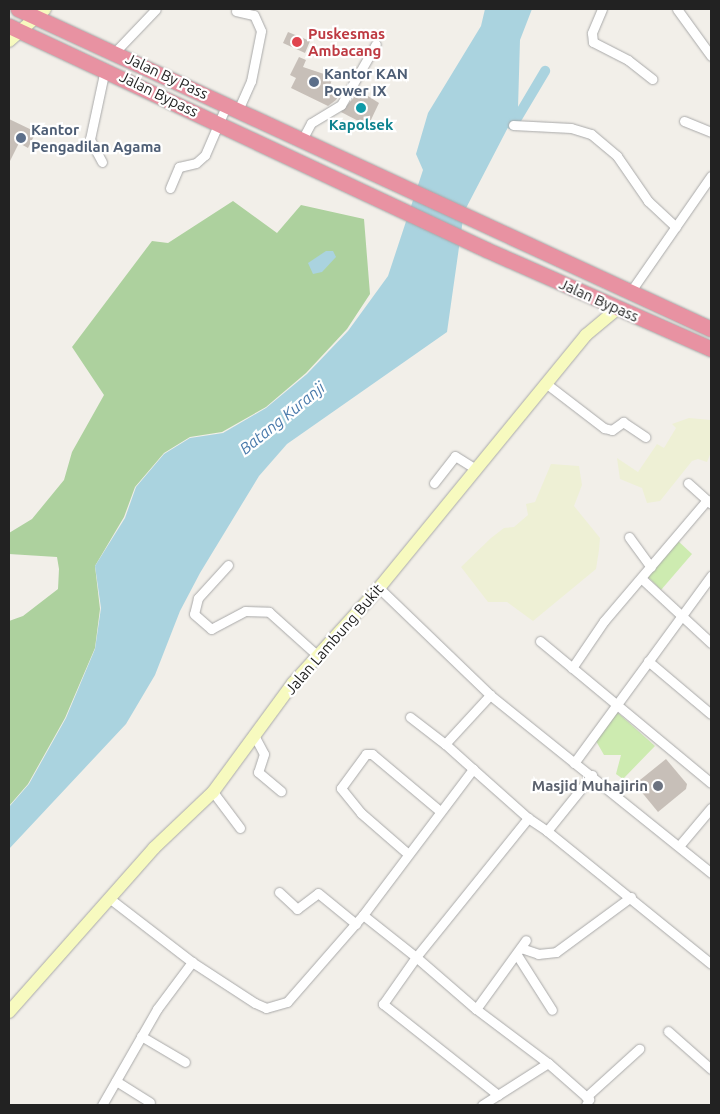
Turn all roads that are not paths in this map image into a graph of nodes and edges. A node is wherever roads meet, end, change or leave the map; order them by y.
1 (22, 9) edge
2 (156, 9) edge
3 (602, 9) edge
4 (676, 9) edge
5 (236, 11) dead end
6 (42, 12) edge
7 (12, 32) edge
8 (376, 44) dead end
9 (115, 52) junction
10 (711, 56) edge
11 (105, 68) junction
12 (652, 80) dead end
13 (232, 107) junction
14 (684, 121) dead end
15 (219, 123) junction
16 (513, 125) dead end
17 (711, 132) edge
18 (309, 141) junction
19 (102, 162) dead end
20 (711, 176) edge
21 (170, 188) dead end
22 (676, 227) junction
23 (631, 291) junction
24 (617, 309) junction
25 (711, 329) edge
26 (711, 349) edge
27 (548, 385) junction
28 (644, 437) dead end
29 (476, 469) junction
30 (434, 483) dead end
31 (688, 483) dead end
32 (709, 502) edge
33 (629, 537) dead end
34 (228, 565) dead end
35 (651, 567) junction
36 (711, 576) edge
37 (642, 579) junction
38 (379, 588) junction
39 (682, 617) junction
40 (540, 641) dead end
41 (711, 643) edge
42 (317, 655) junction
43 (648, 661) junction
44 (572, 668) junction
45 (490, 695) junction
46 (616, 705) junction
47 (711, 714) edge
48 (410, 717) dead end
49 (255, 737) junction
50 (445, 744) junction
51 (574, 763) junction
52 (473, 769) junction
53 (592, 775) junction
54 (711, 783) edge
55 (281, 791) dead end
56 (213, 792) junction
57 (711, 808) edge
58 (440, 811) junction
59 (528, 818) junction
60 (240, 828) dead end
61 (547, 832) junction
62 (679, 846) junction
63 (407, 853) junction
64 (711, 873) edge
65 (279, 892) dead end
66 (109, 898) junction
67 (631, 898) junction
68 (363, 915) junction
69 (356, 924) junction
70 (521, 948) junction
71 (416, 958) junction
72 (192, 962) junction
73 (711, 964) edge
74 (476, 1009) junction
75 (552, 1010) dead end
76 (9, 1012) edge
77 (668, 1031) dead end
78 (141, 1036) junction
79 (639, 1049) dead end
80 (185, 1062) dead end
81 (548, 1063) junction
82 (711, 1069) edge
83 (116, 1081) junction
84 (498, 1095) junction
85 (586, 1101) edge
86 (150, 1102) dead end
87 (102, 1105) edge
88 (482, 1105) edge

1 - 6 highway, Jalan By Pass
2 - 9 street
3 - 12 street
4 - 10 street
5 - 13 street
6 - 7 street
6 - 9 highway, Jalan By Pass
7 - 11 highway, Jalan Bypass
8 - 18 street
9 - 13 highway, Jalan By Pass
11 - 15 highway, Jalan Bypass
11 - 19 street
13 - 15 street
13 - 18 highway, Jalan By Pass
14 - 17 street
15 - 21 street
15 - 24 highway, Jalan Bypass
16 - 22 street
18 - 23 highway, Jalan By Pass
20 - 22 street
22 - 23 street
23 - 25 highway, Jalan By Pass
24 - 26 highway, Jalan Bypass
24 - 27 street, Jalan Lambung Bukit
27 - 28 street
27 - 29 street, Jalan Lambung Bukit
29 - 30 street
29 - 38 street, Jalan Lambung Bukit
31 - 32 street
32 - 35 street
33 - 35 street
34 - 42 street
35 - 37 street
36 - 39 street
37 - 39 street
37 - 44 street
38 - 42 street, Jalan Lambung Bukit
38 - 45 street
39 - 41 street
39 - 43 street
40 - 44 street
42 - 49 street, Jalan Lambung Bukit
43 - 46 street
43 - 47 street
44 - 46 street
45 - 50 street
45 - 51 street
46 - 51 street
46 - 54 street
48 - 50 street
49 - 55 street
49 - 56 street, Jalan Lambung Bukit
50 - 52 street
51 - 53 street
52 - 58 street
52 - 59 street
53 - 61 street
53 - 62 street
56 - 60 street
56 - 66 street, Jalan Lambung Bukit
57 - 62 street
58 - 63 street
58 - 63 street
59 - 61 street
59 - 71 street
61 - 67 street
62 - 64 street
63 - 68 street
65 - 69 street
66 - 72 street
66 - 76 street, Jalan Lambung Bukit
67 - 70 street
67 - 73 street
68 - 69 street
68 - 71 street
69 - 72 street
70 - 74 street
70 - 75 street
71 - 74 street
71 - 84 street
72 - 78 street
74 - 81 street
77 - 82 street
78 - 80 street
78 - 83 street
79 - 85 street
81 - 84 street
81 - 85 street
83 - 86 street
83 - 87 street
84 - 88 street

